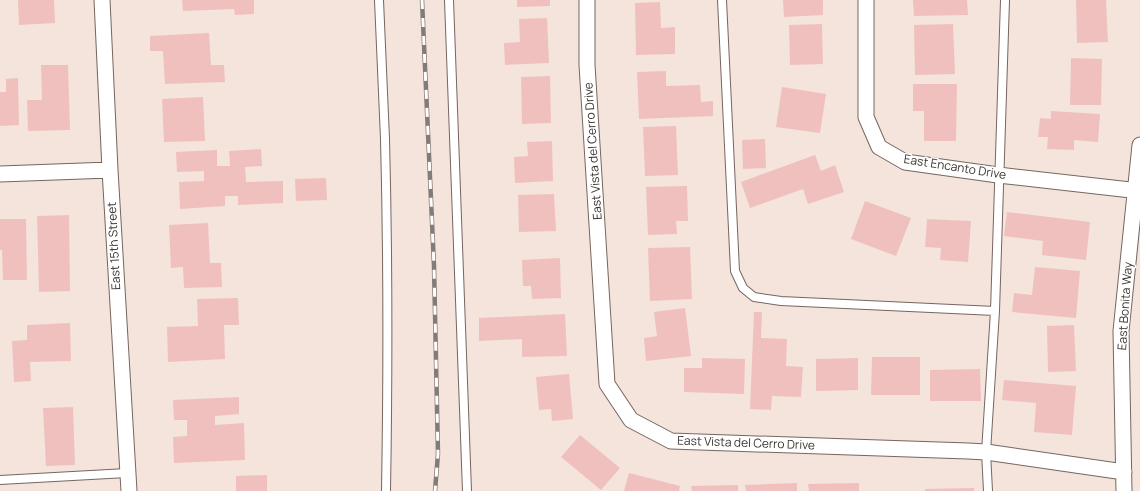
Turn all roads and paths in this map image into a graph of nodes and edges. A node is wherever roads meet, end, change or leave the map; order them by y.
1 (102, 0) edge
2 (378, 0) edge
3 (449, 0) edge
4 (587, 0) edge
5 (722, 0) edge
6 (866, 0) edge
7 (1005, 0) edge
8 (1140, 146) edge
9 (110, 170) junction
10 (0, 174) edge
11 (998, 175) junction
12 (1138, 190) edge
13 (994, 311) junction
14 (986, 452) junction
15 (1124, 472) junction
16 (128, 473) junction
17 (0, 480) edge
18 (128, 491) edge
19 (386, 491) edge
20 (467, 491) edge
21 (988, 491) edge
22 (1124, 491) edge

1 - 9 street, East 15th Street
2 - 19 lane
3 - 20 lane
4 - 14 street, East Vista del Cerro Drive
5 - 13 lane
6 - 11 street, East Encanto Drive
7 - 11 lane
8 - 12 street, East Bonita Way
9 - 10 street
9 - 16 street, East 15th Street
11 - 12 street, East Encanto Drive
11 - 13 lane
12 - 15 street, East Bonita Way
13 - 14 lane
14 - 15 street, East Vista del Cerro Drive
14 - 21 lane
15 - 22 street, East Bonita Way
16 - 17 lane
16 - 18 street, East 15th Street

